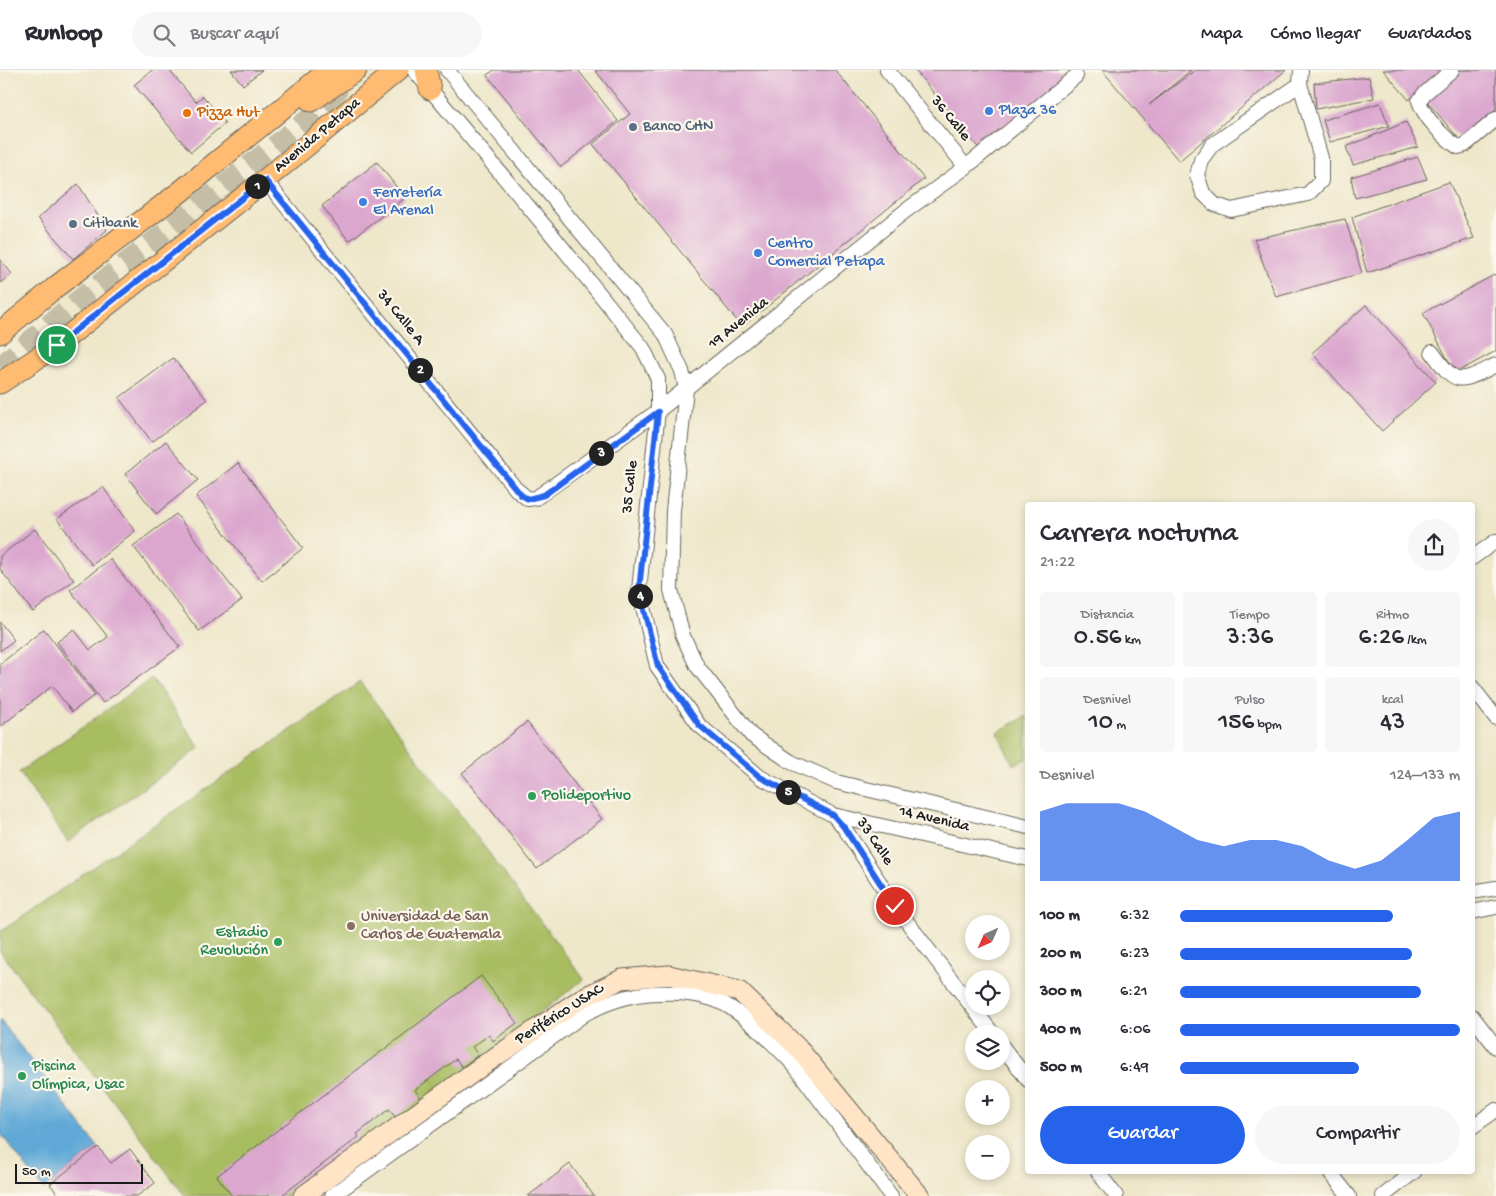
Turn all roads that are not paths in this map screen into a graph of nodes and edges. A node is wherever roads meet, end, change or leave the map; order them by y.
1 (329, 70) edge
2 (356, 70) edge
3 (398, 70) edge
4 (414, 70) edge
5 (447, 70) edge
6 (887, 70) edge
7 (1301, 70) edge
8 (1452, 70) edge
9 (1076, 76) dead end
10 (428, 80) edge
11 (1300, 84) junction
12 (1496, 119) edge
13 (966, 167) junction
14 (265, 180) junction
15 (57, 286) junction
16 (0, 333) edge
17 (1432, 352) dead end
18 (1496, 365) edge
19 (0, 383) edge
20 (686, 389) junction
21 (658, 412) junction
22 (528, 499) joint
23 (1496, 541) edge
24 (1475, 556) edge
25 (1475, 691) edge
26 (1496, 718) edge
27 (833, 815) junction
28 (1025, 826) edge
29 (1025, 858) edge
30 (1496, 888) edge
31 (1475, 892) edge
32 (1496, 907) edge
33 (1475, 911) edge
34 (1475, 1020) edge
35 (985, 1025) edge
36 (1496, 1047) edge
37 (1010, 1057) edge
38 (1025, 1076) edge
39 (1496, 1110) edge
40 (1475, 1126) edge
41 (1100, 1174) edge
42 (1332, 1174) edge
43 (1411, 1174) edge
44 (303, 1196) edge
45 (332, 1196) edge
46 (891, 1196) edge
47 (920, 1196) edge
48 (1116, 1196) edge
49 (1349, 1196) edge
50 (1383, 1196) edge

1 - 15 main road
2 - 15 main road
3 - 14 main road, Avenida Petapa
4 - 10 street, 35 Calle
5 - 20 street
6 - 13 street, 36 Calle
7 - 11 street
8 - 12 street
9 - 13 street, 19 Avenida
10 - 21 street, 35 Calle
11 - 11 street
13 - 20 street, 19 Avenida
14 - 19 main road, Avenida Petapa
14 - 22 street, 34 Calle A
15 - 16 main road
17 - 18 street
20 - 21 street, 19 Avenida
20 - 28 street, 14 Avenida
21 - 22 street, 19 Avenida
21 - 27 street, 35 Calle
23 - 24 street
25 - 26 street
27 - 29 street, 14 Avenida
27 - 35 street, 33 Calle
30 - 31 street
32 - 33 street
34 - 36 street
37 - 38 street
39 - 40 street
41 - 48 street
42 - 49 street
43 - 50 street
44 - 47 street, Periférico USAC
45 - 46 street, Periférico USAC

